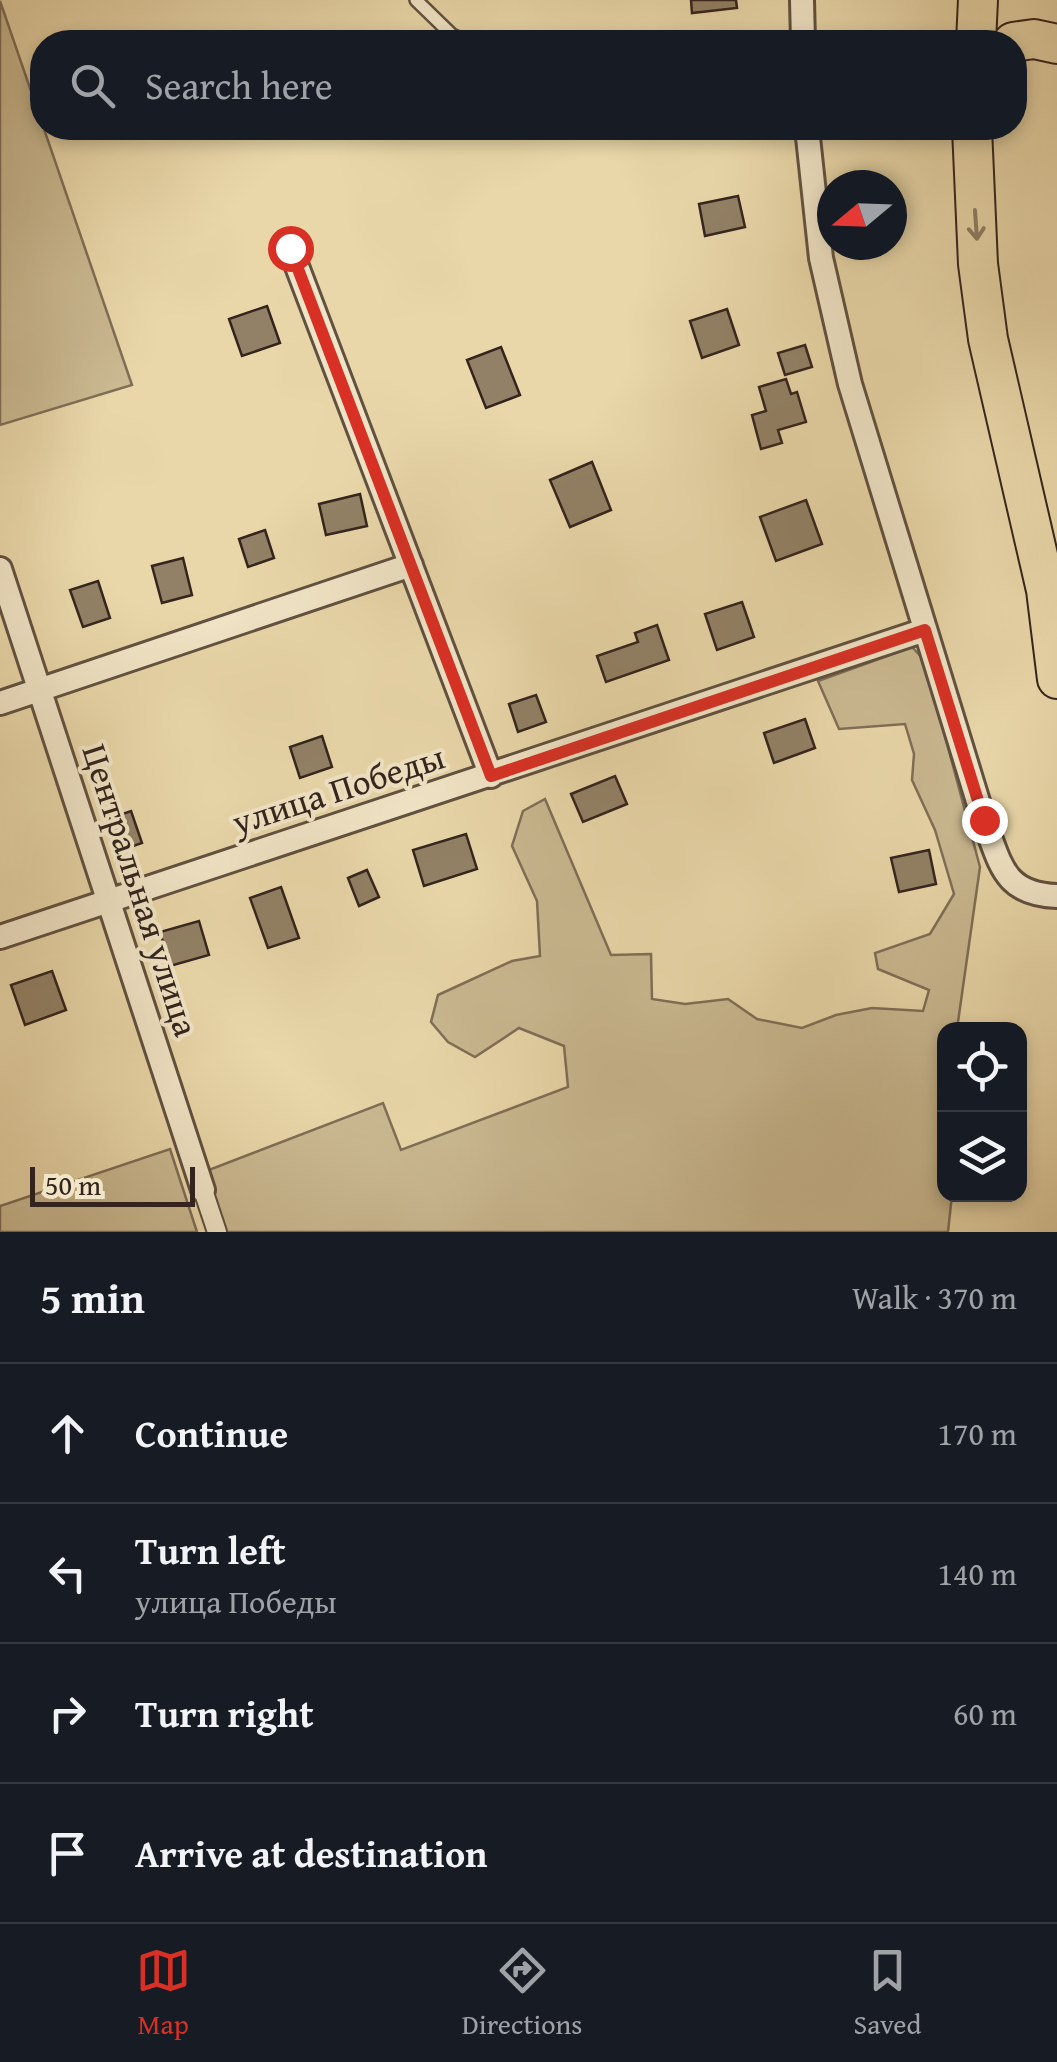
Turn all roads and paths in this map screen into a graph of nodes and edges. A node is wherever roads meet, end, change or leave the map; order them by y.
1 (416, 0) edge
2 (802, 0) edge
3 (978, 0) edge
4 (447, 30) edge
5 (803, 30) edge
6 (977, 30) edge
7 (1027, 41) edge
8 (1057, 44) edge
9 (808, 140) edge
10 (973, 140) edge
11 (290, 248) dead end
12 (411, 565) junction
13 (0, 569) edge
14 (925, 630) junction
15 (1057, 679) edge
16 (38, 691) junction
17 (0, 703) edge
18 (491, 776) junction
19 (1057, 896) edge
20 (108, 902) junction
21 (0, 936) edge
22 (203, 1190) joint
23 (217, 1232) edge

1 - 4 lane
2 - 5 street
3 - 6 main road
7 - 8 main road
9 - 14 street
10 -> 15 main road
11 - 12 street
12 - 16 street
12 - 18 street
13 - 16 street, Центральная улица
14 - 18 street, улица Победы
14 - 19 street
16 - 17 street
16 - 20 street, Центральная улица
18 - 20 street, улица Победы
20 - 21 street, улица Победы
20 - 22 street, Центральная улица
22 - 23 street, Центральная улица

